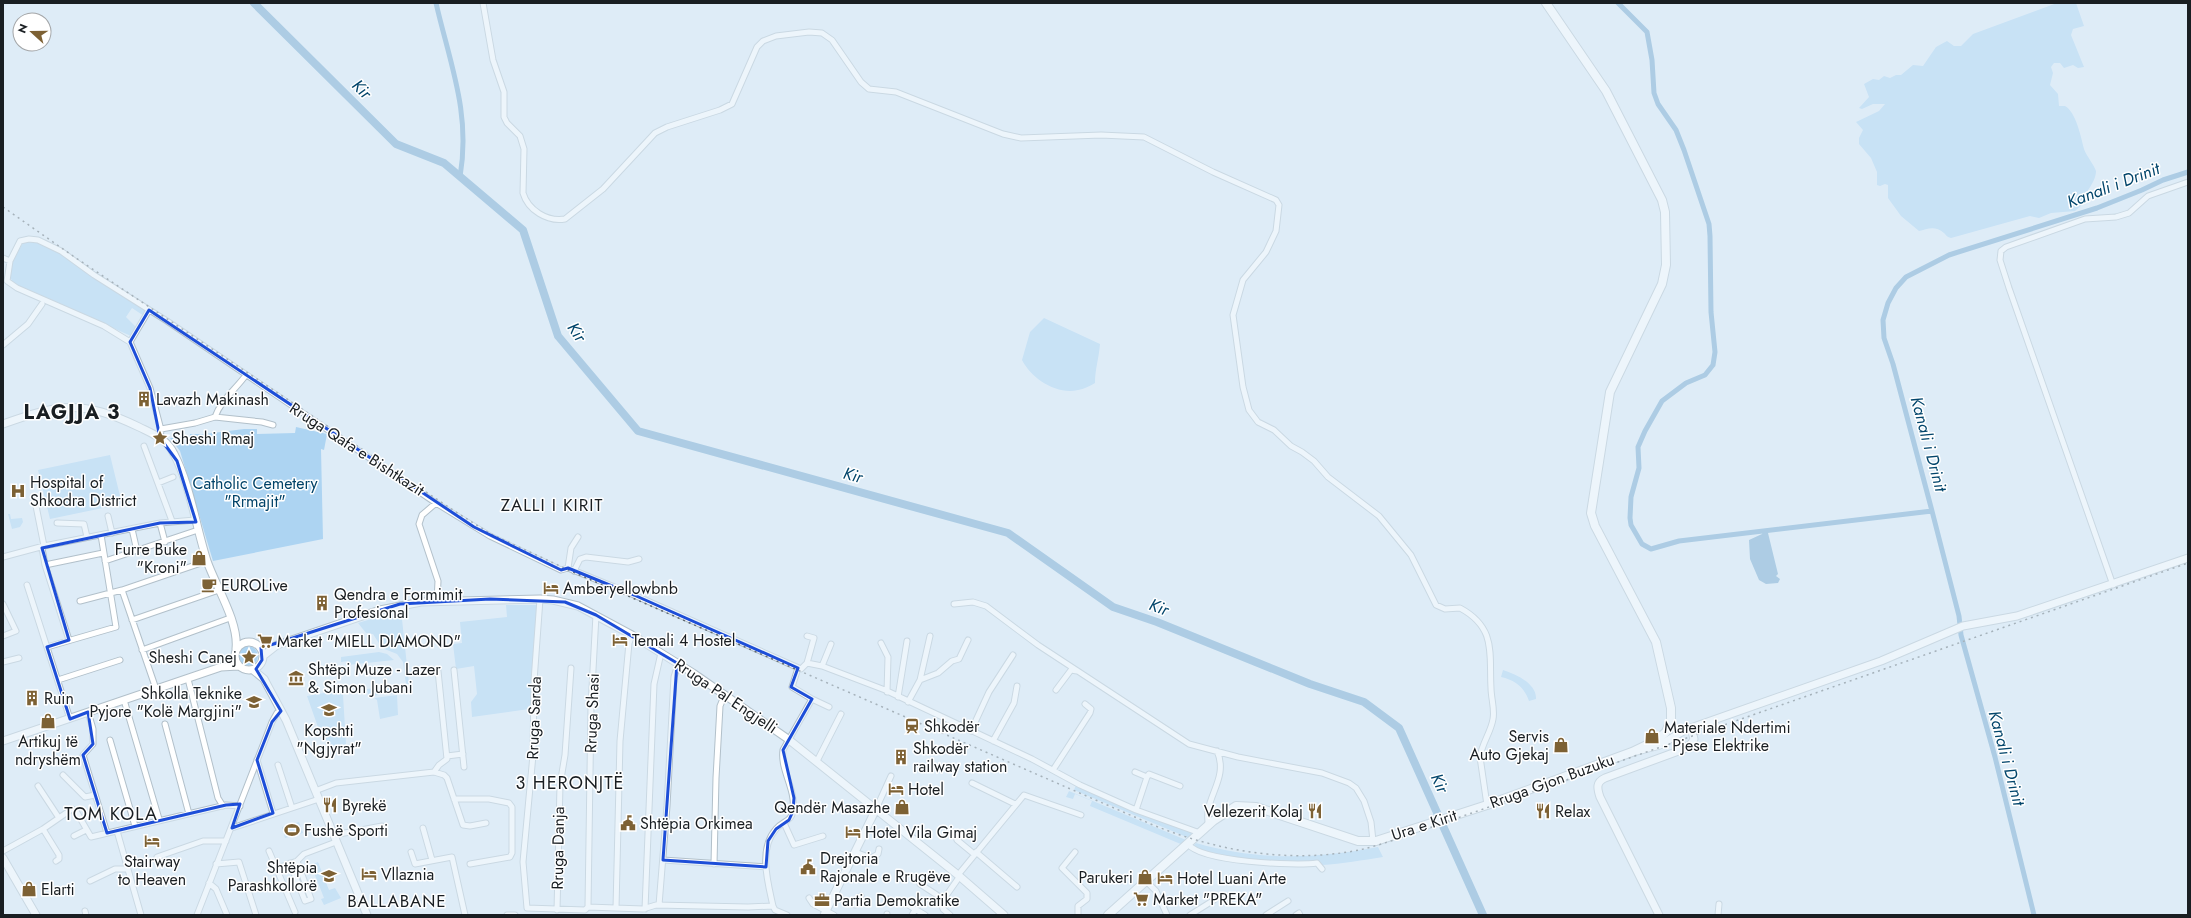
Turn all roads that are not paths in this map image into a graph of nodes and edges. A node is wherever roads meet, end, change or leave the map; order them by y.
1 (483, 3) edge
2 (1546, 3) edge
3 (2188, 182) edge
4 (3, 258) edge
5 (10, 261) junction
6 (42, 304) dead end
7 (149, 310) junction
8 (130, 342) junction
9 (3, 345) edge
10 (246, 375) junction
11 (215, 417) junction
12 (3, 423) edge
13 (273, 425) dead end
14 (161, 429) junction
15 (160, 438) junction
16 (144, 446) dead end
17 (173, 477) dead end
18 (158, 483) junction
19 (35, 501) dead end
20 (436, 503) junction
21 (108, 516) dead end
22 (195, 520) junction
23 (172, 521) junction
24 (57, 523) dead end
25 (160, 523) junction
26 (132, 529) junction
27 (198, 530) junction
28 (112, 533) junction
29 (101, 535) junction
30 (87, 537) junction
31 (578, 537) dead end
32 (165, 542) junction
33 (43, 547) junction
34 (137, 551) junction
35 (103, 553) junction
36 (3, 557) edge
37 (2188, 558) edge
38 (639, 559) dead end
39 (105, 561) junction
40 (207, 561) junction
41 (45, 565) junction
42 (568, 568) junction
43 (574, 571) junction
44 (27, 585) dead end
45 (2113, 585) junction
46 (122, 590) junction
47 (218, 590) junction
48 (111, 594) junction
49 (540, 599) junction
50 (437, 601) junction
51 (80, 602) dead end
52 (3, 604) edge
53 (954, 604) dead end
54 (596, 615) junction
55 (230, 618) junction
56 (132, 620) junction
57 (236, 631) junction
58 (632, 635) junction
59 (3, 636) edge
60 (807, 636) dead end
61 (930, 636) dead end
62 (69, 640) junction
63 (968, 640) dead end
64 (907, 641) dead end
65 (248, 642) junction
66 (832, 644) dead end
67 (881, 644) dead end
68 (277, 645) junction
69 (259, 646) junction
70 (47, 647) junction
71 (236, 649) junction
72 (142, 650) junction
73 (661, 653) junction
74 (1013, 655) dead end
75 (234, 657) junction
76 (19, 658) dead end
77 (262, 659) junction
78 (120, 660) dead end
79 (3, 662) edge
80 (807, 663) junction
81 (678, 664) junction
82 (238, 666) junction
83 (822, 666) junction
84 (221, 667) junction
85 (571, 668) dead end
86 (798, 668) junction
87 (253, 670) junction
88 (454, 670) dead end
89 (438, 671) dead end
90 (1078, 671) junction
91 (188, 679) junction
92 (264, 679) junction
93 (58, 680) junction
94 (920, 680) junction
95 (1018, 686) dead end
96 (156, 690) junction
97 (1056, 690) dead end
98 (887, 692) junction
99 (725, 694) junction
100 (898, 697) junction
101 (812, 699) junction
102 (124, 700) junction
103 (908, 702) junction
104 (1085, 704) dead end
105 (829, 707) dead end
106 (281, 710) junction
107 (88, 712) junction
108 (842, 714) dead end
109 (70, 719) junction
110 (165, 724) dead end
111 (1691, 728) junction
112 (970, 731) junction
113 (788, 739) junction
114 (110, 740) dead end
115 (3, 741) edge
116 (993, 741) junction
117 (1217, 751) junction
118 (1632, 752) junction
119 (463, 754) junction
120 (447, 756) junction
121 (257, 760) junction
122 (817, 761) junction
123 (278, 765) dead end
124 (464, 767) dead end
125 (1053, 770) junction
126 (434, 772) junction
127 (1135, 772) dead end
128 (63, 775) dead end
129 (891, 776) dead end
130 (1147, 777) junction
131 (972, 783) dead end
132 (38, 786) dead end
133 (1180, 786) dead end
134 (316, 791) junction
135 (95, 795) junction
136 (319, 799) junction
137 (454, 799) junction
138 (1015, 804) junction
139 (1486, 805) junction
140 (223, 806) junction
141 (240, 806) junction
142 (292, 808) junction
143 (876, 809) junction
144 (1136, 810) junction
145 (1472, 810) joint
146 (189, 814) junction
147 (273, 814) junction
148 (1081, 815) dead end
149 (59, 818) junction
150 (159, 819) junction
151 (486, 823) dead end
152 (784, 823) junction
153 (135, 826) junction
154 (382, 826) dead end
155 (1209, 826) junction
156 (232, 828) junction
157 (423, 828) dead end
158 (43, 829) junction
159 (86, 830) junction
160 (117, 831) junction
161 (107, 833) junction
162 (1200, 833) junction
163 (74, 836) dead end
164 (822, 836) dead end
165 (335, 838) junction
166 (957, 840) dead end
167 (226, 841) junction
168 (1375, 841) junction
169 (1188, 844) junction
170 (879, 849) dead end
171 (3, 851) edge
172 (269, 851) dead end
173 (411, 852) dead end
174 (855, 852) junction
175 (1075, 852) dead end
176 (975, 853) junction
177 (157, 857) dead end
178 (3, 858) edge
179 (296, 860) junction
180 (432, 860) junction
181 (663, 860) junction
182 (56, 861) dead end
183 (290, 863) junction
184 (216, 864) junction
185 (470, 864) dead end
186 (714, 864) junction
187 (277, 868) junction
188 (766, 868) junction
189 (127, 869) junction
190 (1322, 869) dead end
191 (958, 876) junction
192 (90, 880) dead end
193 (1146, 881) junction
194 (210, 883) junction
195 (920, 884) dead end
196 (1017, 887) dead end
197 (833, 896) junction
198 (862, 896) dead end
199 (809, 898) dead end
200 (943, 899) junction
201 (1214, 900) dead end
202 (1288, 901) dead end
203 (905, 903) dead end
204 (1719, 904) dead end
205 (659, 905) junction
206 (588, 907) junction
207 (616, 908) junction
208 (645, 909) junction
209 (557, 910) junction
210 (774, 910) edge
211 (915, 910) junction
212 (295, 912) dead end
213 (577, 912) edge
214 (825, 913) edge
215 (514, 914) edge
216 (947, 914) edge
217 (36, 915) edge
218 (141, 915) edge
219 (198, 915) edge
220 (227, 915) edge
221 (256, 915) edge
222 (367, 915) edge
223 (465, 915) edge
224 (507, 915) edge
225 (787, 915) edge
226 (834, 915) edge
227 (912, 915) edge
228 (925, 915) edge
229 (1004, 915) edge
230 (1078, 915) edge
231 (1108, 915) edge
232 (1167, 915) edge
233 (1190, 915) edge
234 (1266, 915) edge
235 (1296, 915) edge
236 (1300, 915) edge
237 (1659, 915) edge
238 (1718, 915) edge

1 - 139 street
2 - 118 main road, Rruga Gjon Buzuku
3 - 45 street
4 - 5 street
5 - 7 street, Rruga Qafa e Bishtkazit
5 - 8 street
6 - 9 street
7 - 8 street
7 - 10 street, Rruga Qafa e Bishtkazit
8 - 14 street
10 - 11 street
10 - 20 street, Rruga Qafa e Bishtkazit
11 - 13 street
11 - 14 street
12 - 15 main road
14 - 15 street
15 - 22 main road
16 - 18 street
17 - 18 street
18 - 23 street
19 - 33 street
20 - 42 street, Rruga Qafa e Bishtkazit
20 - 50 street
21 - 28 street
22 - 23 street
22 - 27 main road
23 - 25 street
24 - 30 street
25 - 26 street
25 - 32 street
26 - 28 street
26 - 34 street
27 - 32 street
27 - 40 main road
28 - 29 street
29 - 30 street
29 - 35 street
30 - 33 street
31 - 42 street
32 - 34 street
33 - 36 street
33 - 41 street
34 - 39 street
35 - 39 street
35 - 41 street
37 - 45 main road
38 - 43 street
39 - 48 street
40 - 46 street
40 - 47 main road
41 - 62 street
42 - 43 street, Rruga Qafa e Bishtkazit
43 - 86 street, Rruga Qafa e Bishtkazit
44 - 70 street
45 - 111 main road
46 - 48 street
46 - 56 street
47 - 55 main road
47 - 56 street
48 - 51 street
48 - 62 street
49 - 50 main road, Rruga Pal Engjelli
49 - 54 main road, Rruga Pal Engjelli
49 - 209 street, Rruga Sarda
50 - 68 main road, Rruga Pal Engjelli
52 - 59 street
53 - 90 street
54 - 58 main road, Rruga Pal Engjelli
54 - 206 street, Rruga Shasi
55 - 57 main road
55 - 72 street
56 - 72 street
57 - 65 main road
57 - 71 main road
58 - 73 main road, Rruga Pal Engjelli
58 - 207 street
60 - 80 street
61 - 94 street
62 - 70 street
63 - 94 street
64 - 100 street
65 - 69 main road
65 - 71 main road
66 - 83 street
67 - 98 street
68 - 69 main road, Rruga Pal Engjelli
68 - 77 main road, Rruga Pal Engjelli
69 - 77 main road
70 - 93 street
71 - 75 main road
72 - 96 street
73 - 81 main road, Rruga Pal Engjelli
73 - 208 street
74 - 112 street
75 - 82 main road
75 - 84 main road
76 - 79 street
77 - 87 main road
77 - 92 main road
78 - 93 street
80 - 83 street
80 - 86 street
81 - 99 main road, Rruga Pal Engjelli
81 - 181 street
82 - 84 main road
82 - 87 main road
83 - 98 street
84 - 91 main road
85 - 209 street, Rruga Danja
86 - 101 street
87 - 92 main road
88 - 119 street
89 - 120 street
90 - 97 street
90 - 117 street
91 - 96 main road
91 - 140 street
92 - 106 main road
93 - 109 street
94 - 103 street
95 - 116 street
96 - 102 main road
98 - 100 street
99 - 113 main road, Rruga Pal Engjelli
99 - 186 street
100 - 103 street
101 - 105 street
101 - 113 street, Rruga Pal Engjelli
102 - 107 main road
102 - 150 street
103 - 112 street
104 - 125 street
106 - 121 street
106 - 134 main road
107 - 109 main road
107 - 135 street
108 - 122 street
109 - 115 main road
110 - 146 street
111 - 118 main road
111 - 237 main road
112 - 116 street
113 - 122 main road, Rruga Pal Engjelli
113 - 152 street
114 - 153 street
116 - 125 street
117 - 155 street
117 - 168 street
118 - 139 main road, Rruga Gjon Buzuku
119 - 120 street
119 - 124 street
120 - 126 street
121 - 141 street
121 - 147 street
122 - 143 main road, Rruga Pal Engjelli
123 - 142 street
125 - 144 street
126 - 134 street
126 - 137 street
127 - 130 street
128 - 135 street
129 - 143 street
130 - 133 street
130 - 144 street
131 - 138 street
132 - 149 street
134 - 136 main road
135 - 161 street
136 - 142 street
136 - 165 main road
137 - 151 street
137 - 185 street
138 - 148 street
138 - 176 street
139 - 145 main road, Rruga Gjon Buzuku
140 - 141 street
140 - 146 street
141 - 156 street
142 - 147 street
143 - 174 main road
143 - 191 main road, Rruga Pal Engjelli
144 - 162 street
145 - 168 main road, Ura e Kirit
146 - 150 street
147 - 156 street
149 - 158 street
149 - 159 street
150 - 153 street
152 - 164 street
152 - 188 street
153 - 160 street
154 - 165 street
155 - 162 main road
155 - 168 main road
156 - 167 street
157 - 180 street
158 - 171 street
158 - 182 street
159 - 161 street
159 - 163 street
160 - 161 street
160 - 189 street
162 - 169 main road
165 - 179 street
165 - 222 main road
166 - 176 street
167 - 177 street
167 - 184 street
169 - 190 street
169 - 193 main road
170 - 174 street
172 - 187 street
173 - 180 street
174 - 197 main road
175 - 230 street
176 - 191 street
176 - 196 street
178 - 217 main road
179 - 183 street
179 - 183 street
180 - 223 street
181 - 186 street
181 - 205 street
183 - 187 street
184 - 194 street
184 - 221 street
186 - 188 street
187 - 212 street
188 - 210 street
189 - 192 street
189 - 218 street
191 - 200 street
191 - 229 main road, Rruga Pal Engjelli
193 - 231 main road
193 - 232 street
194 - 219 street
194 - 220 street
195 - 200 street
197 - 198 street
197 - 214 main road
199 - 214 street
200 - 216 street
201 - 233 street
202 - 234 street
203 - 211 street
204 - 238 street
205 - 208 street
205 - 210 street
206 - 207 street
206 - 213 street
207 - 208 street
209 - 213 street
210 - 225 street
211 - 227 street
211 - 228 street
214 - 226 street
215 - 224 street
235 - 236 street

